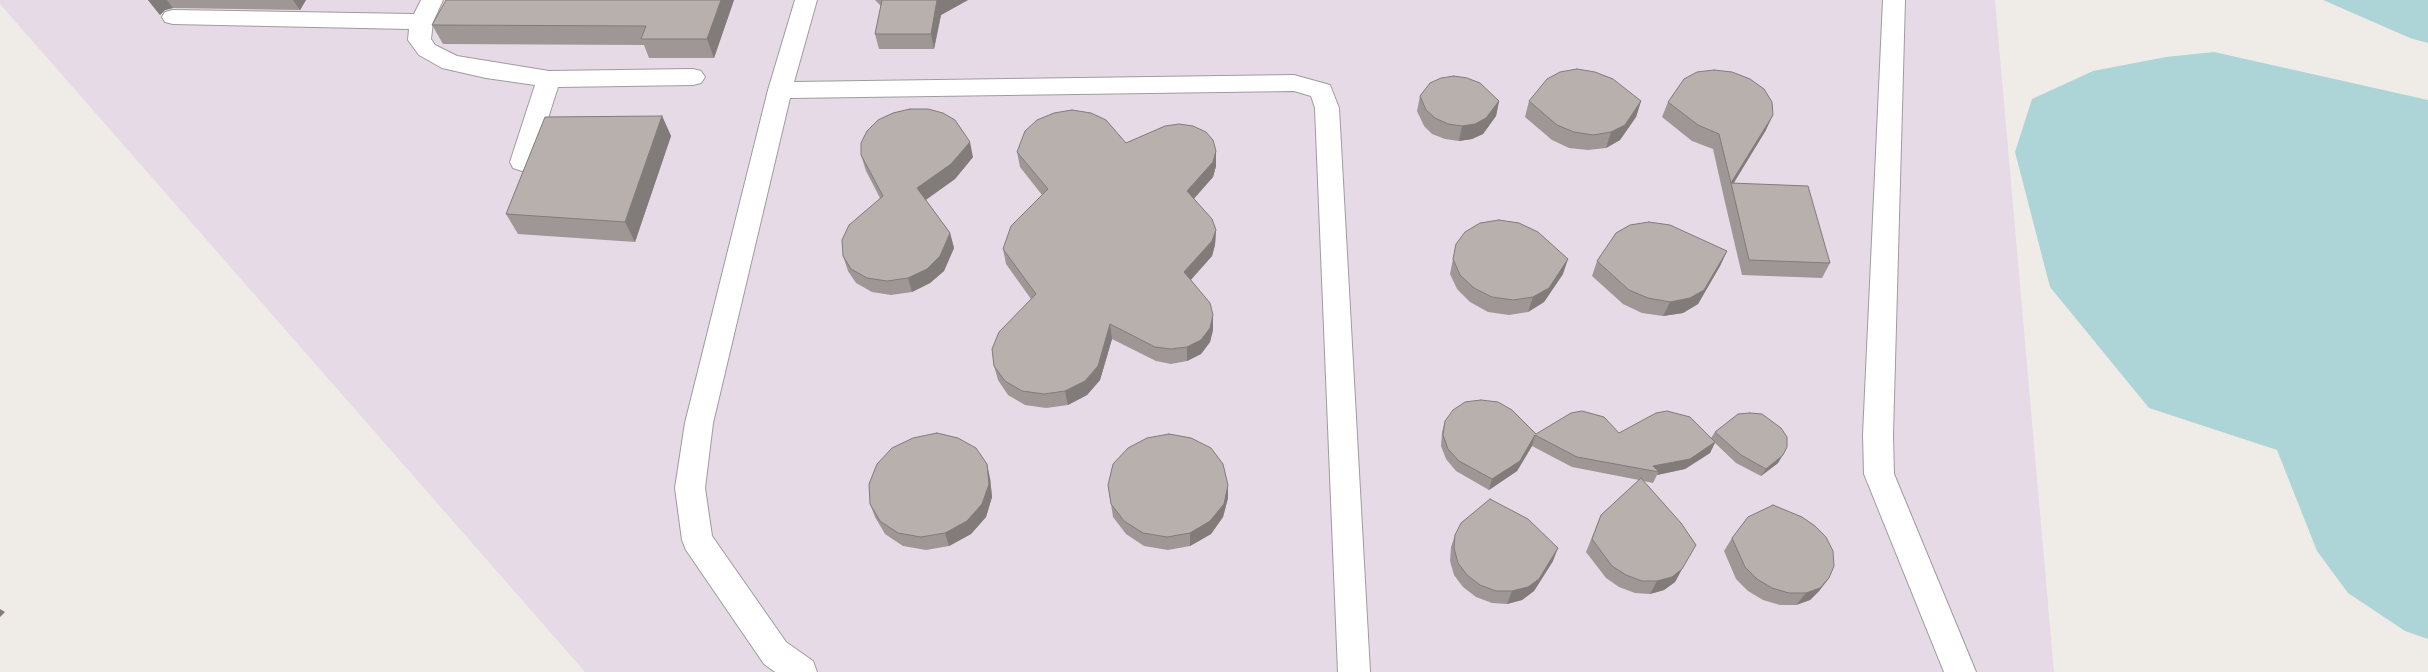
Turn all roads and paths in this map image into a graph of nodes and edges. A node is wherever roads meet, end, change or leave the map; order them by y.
1 (432, 0) edge
2 (806, 0) edge
3 (1894, 0) edge
4 (174, 17) dead end
5 (422, 22) junction
6 (694, 77) dead end
7 (549, 79) junction
8 (780, 90) junction
9 (522, 162) dead end
10 (801, 672) edge
11 (1354, 672) edge
12 (1960, 672) edge

1 - 5 lane
2 - 8 lane
3 - 12 lane
4 - 5 lane
5 - 7 lane
6 - 7 lane
7 - 9 lane
8 - 10 lane
8 - 11 lane

